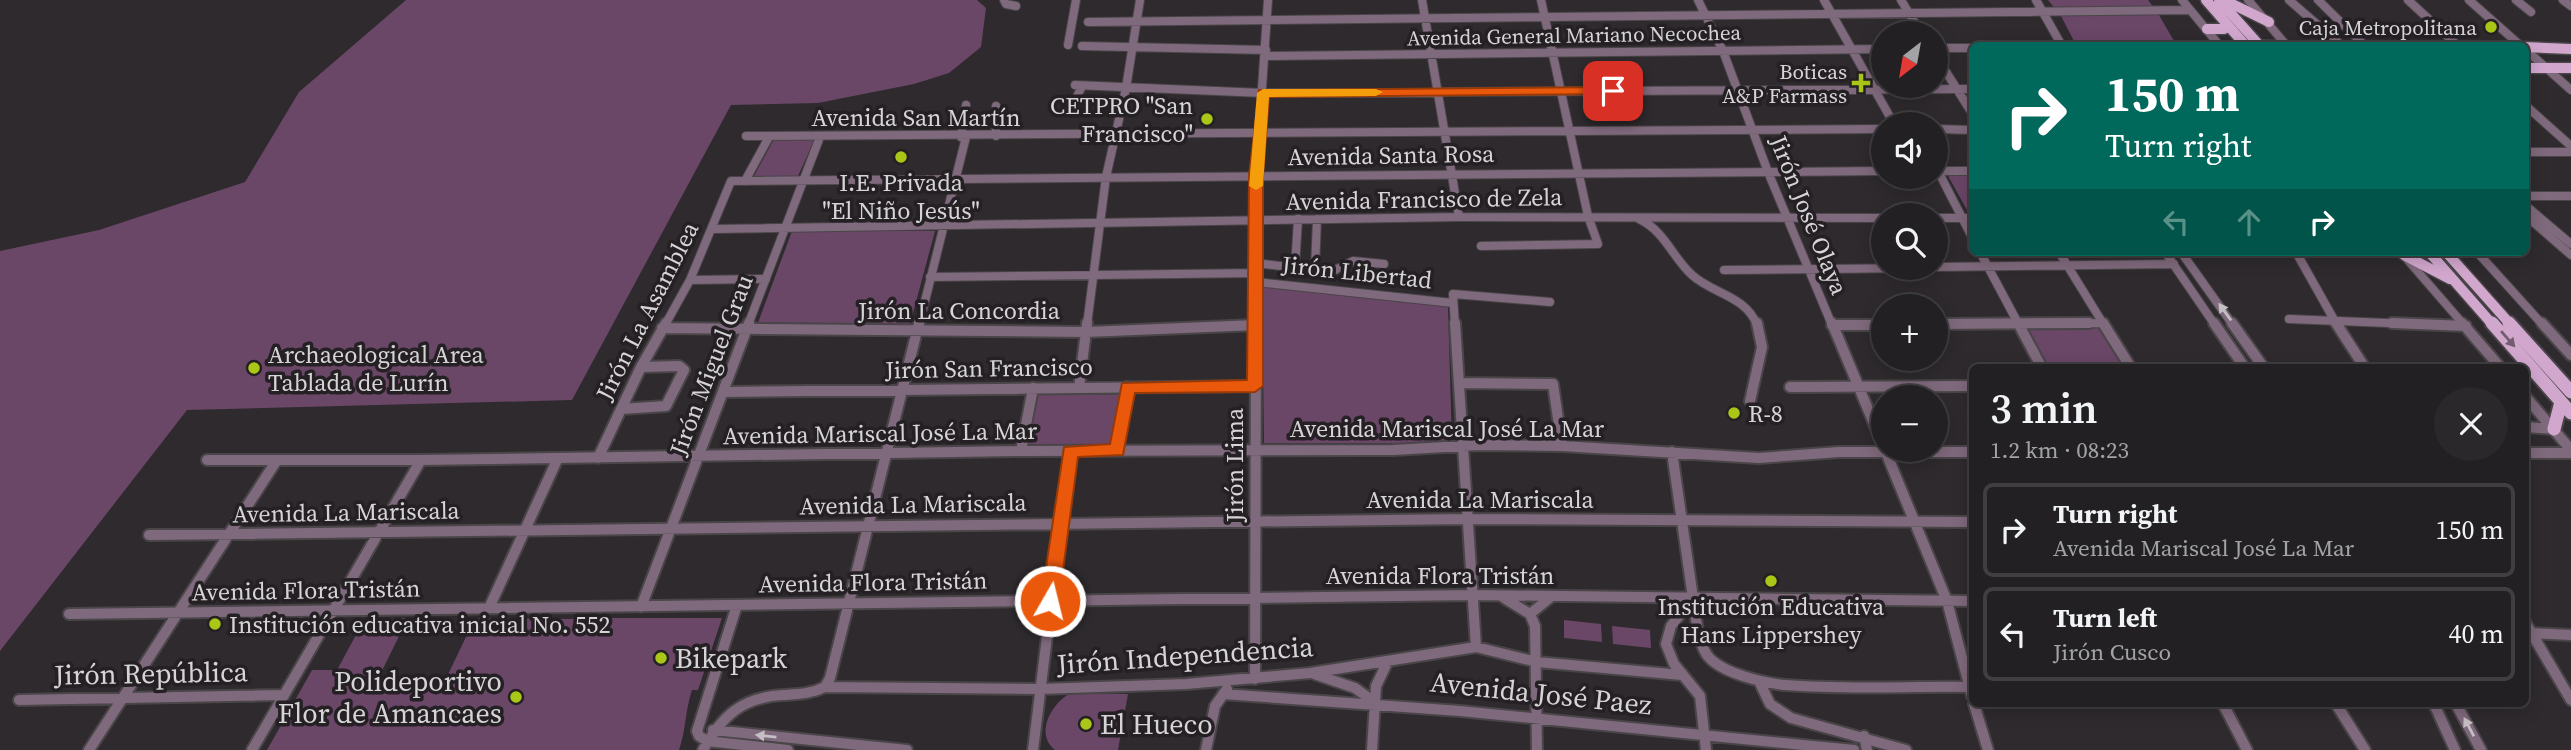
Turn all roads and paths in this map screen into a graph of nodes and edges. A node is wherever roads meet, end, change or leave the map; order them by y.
1 (1004, 0) edge
2 (1076, 0) edge
3 (1140, 0) edge
4 (1269, 0) edge
5 (1422, 0) edge
6 (1541, 0) edge
7 (1698, 0) edge
8 (1824, 0) edge
9 (1900, 0) edge
10 (2036, 0) edge
11 (2182, 0) edge
12 (2206, 0) edge
13 (2221, 0) edge
14 (2248, 0) edge
15 (2288, 0) edge
16 (2319, 0) edge
17 (2408, 0) edge
18 (2469, 0) edge
19 (2516, 0) edge
20 (2563, 0) edge
21 (1016, 6) dead end
22 (2571, 6) edge
23 (2190, 10) junction
24 (2531, 12) dead end
25 (2045, 13) junction
26 (1910, 14) junction
27 (1832, 15) junction
28 (1706, 16) junction
29 (1545, 19) junction
30 (1426, 20) junction
31 (1269, 21) junction
32 (1914, 21) edge
33 (1088, 22) dead end
34 (1137, 22) junction
35 (2269, 22) junction
36 (2228, 26) junction
37 (2207, 29) junction
38 (2060, 42) edge
39 (2217, 42) edge
40 (2243, 42) edge
41 (2257, 42) edge
42 (2284, 42) edge
43 (2337, 42) edge
44 (2361, 42) edge
45 (2454, 42) edge
46 (2518, 42) edge
47 (1068, 45) dead end
48 (1082, 46) dead end
49 (1132, 47) junction
50 (2529, 47) edge
51 (1948, 48) edge
52 (1969, 48) edge
53 (2571, 48) edge
54 (1871, 49) edge
55 (1852, 50) junction
56 (1723, 51) junction
57 (2529, 52) edge
58 (1266, 53) junction
59 (1554, 54) junction
60 (1431, 55) junction
61 (2529, 68) edge
62 (2546, 68) junction
63 (2571, 68) edge
64 (1948, 76) edge
65 (1871, 84) edge
66 (1126, 88) junction
67 (1871, 89) edge
68 (1948, 89) edge
69 (1956, 89) junction
70 (1969, 89) edge
71 (1737, 90) junction
72 (2571, 90) edge
73 (1563, 91) junction
74 (1438, 92) junction
75 (1263, 93) junction
76 (966, 106) dead end
77 (996, 106) dead end
78 (1072, 107) dead end
79 (1969, 108) edge
80 (2529, 109) edge
81 (1871, 129) edge
82 (1948, 129) edge
83 (1752, 130) junction
84 (1969, 130) edge
85 (1571, 131) junction
86 (1260, 132) junction
87 (1444, 132) junction
88 (1115, 133) junction
89 (746, 136) dead end
90 (769, 136) junction
91 (996, 136) junction
92 (820, 137) junction
93 (963, 137) junction
94 (2571, 146) edge
95 (2529, 152) edge
96 (2571, 152) edge
97 (1871, 171) edge
98 (1948, 171) edge
99 (1969, 171) edge
100 (1768, 172) junction
101 (1452, 173) junction
102 (1580, 173) junction
103 (1256, 176) junction
104 (1106, 177) junction
105 (955, 180) junction
106 (731, 181) joint
107 (745, 181) junction
108 (804, 181) junction
109 (1948, 188) edge
110 (2529, 196) edge
111 (2571, 196) edge
112 (2529, 208) edge
113 (1459, 216) junction
114 (1588, 216) junction
115 (1632, 217) junction
116 (1787, 217) junction
117 (1871, 218) edge
118 (1948, 218) edge
119 (1967, 218) edge
120 (2529, 218) edge
121 (1298, 219) junction
122 (1317, 219) junction
123 (1256, 220) junction
124 (1100, 224) junction
125 (943, 227) junction
126 (786, 228) junction
127 (713, 229) junction
128 (2571, 244) edge
129 (1481, 246) dead end
130 (2571, 255) edge
131 (1982, 256) edge
132 (2062, 256) edge
133 (2168, 256) edge
134 (2184, 256) edge
135 (2298, 256) edge
136 (2404, 256) edge
137 (2406, 256) edge
138 (2433, 256) edge
139 (2450, 256) edge
140 (2481, 256) edge
141 (1384, 264) dead end
142 (2174, 264) junction
143 (2068, 266) junction
144 (1987, 267) junction
145 (1295, 268) junction
146 (1871, 268) edge
147 (1948, 268) edge
148 (1809, 269) junction
149 (1315, 270) junction
150 (1724, 270) dead end
151 (1256, 273) junction
152 (1094, 274) junction
153 (930, 277) junction
154 (690, 279) junction
155 (766, 279) junction
156 (2456, 282) junction
157 (1453, 299) junction
158 (1550, 302) dead end
159 (2479, 307) junction
160 (2495, 307) junction
161 (2289, 319) dead end
162 (2335, 321) junction
163 (2104, 323) junction
164 (1948, 324) edge
165 (2017, 324) junction
166 (1256, 325) junction
167 (1832, 325) junction
168 (1871, 325) edge
169 (2466, 326) junction
170 (662, 328) junction
171 (747, 329) junction
172 (916, 332) junction
173 (1086, 332) junction
174 (2571, 354) edge
175 (2040, 364) edge
176 (2129, 364) edge
177 (2242, 364) edge
178 (2261, 364) edge
179 (2362, 364) edge
180 (2498, 364) edge
181 (641, 367) junction
182 (1458, 383) junction
183 (1255, 386) junction
184 (1858, 386) junction
185 (1969, 386) edge
186 (1127, 387) junction
187 (1790, 387) dead end
188 (1033, 388) junction
189 (1079, 388) junction
190 (901, 390) junction
191 (2552, 390) junction
192 (2570, 391) edge
193 (723, 392) junction
194 (1750, 401) dead end
195 (2529, 401) edge
196 (2561, 402) junction
197 (621, 409) junction
198 (2571, 413) edge
199 (1871, 416) edge
200 (2529, 427) edge
201 (2554, 429) junction
202 (1562, 446) junction
203 (1463, 447) junction
204 (1118, 450) junction
205 (1255, 450) junction
206 (1871, 450) edge
207 (1070, 451) junction
208 (1948, 451) edge
209 (1021, 452) junction
210 (1672, 452) junction
211 (1969, 452) edge
212 (2571, 452) edge
213 (2529, 453) edge
214 (885, 454) junction
215 (699, 456) junction
216 (558, 458) junction
217 (598, 458) junction
218 (207, 460) dead end
219 (277, 460) junction
220 (421, 460) junction
221 (1891, 462) edge
222 (1468, 519) junction
223 (1254, 520) junction
224 (1682, 520) junction
225 (1917, 522) junction
226 (1969, 522) edge
227 (1062, 523) junction
228 (866, 526) junction
229 (672, 528) junction
230 (525, 530) junction
231 (379, 533) junction
232 (230, 534) junction
233 (149, 535) dead end
234 (1473, 595) junction
235 (1500, 596) junction
236 (1552, 596) junction
237 (1254, 597) junction
238 (1693, 598) junction
239 (1050, 601) junction
240 (1947, 601) junction
241 (1969, 601) edge
242 (848, 603) junction
243 (737, 605) junction
244 (641, 607) junction
245 (489, 608) junction
246 (333, 611) junction
247 (179, 613) junction
248 (69, 614) dead end
249 (1530, 614) junction
250 (2529, 630) edge
251 (2529, 633) edge
252 (2571, 635) edge
253 (1476, 647) junction
254 (1388, 661) junction
255 (1537, 662) junction
256 (1310, 673) junction
257 (1682, 675) junction
258 (1249, 679) junction
259 (1759, 681) junction
260 (1969, 683) edge
261 (825, 687) junction
262 (1040, 689) junction
263 (1969, 690) edge
264 (1223, 694) junction
265 (283, 695) junction
266 (124, 698) junction
267 (2571, 699) edge
268 (19, 700) dead end
269 (1374, 702) junction
270 (1976, 707) edge
271 (2225, 707) edge
272 (2338, 707) edge
273 (2435, 707) edge
274 (2458, 707) edge
275 (1537, 717) junction
276 (1704, 734) junction
277 (1864, 736) junction
278 (707, 743) edge
279 (876, 748) edge
280 (89, 750) edge
281 (252, 750) edge
282 (788, 750) edge
283 (907, 750) edge
284 (1033, 750) edge
285 (1206, 750) edge
286 (1372, 750) edge
287 (1537, 750) edge
288 (1706, 750) edge
289 (1854, 750) edge
290 (1867, 750) edge
291 (1906, 750) edge
292 (1988, 750) edge
293 (2247, 750) edge
294 (2365, 750) edge
295 (2455, 750) edge
296 (2481, 750) edge

1 - 21 street
2 - 47 street
3 - 34 street
4 - 31 street, Jirón Lima
5 - 30 street
6 - 29 street
7 - 28 street, Jirón José Olaya
8 - 27 street
9 - 26 street
10 - 25 street
11 - 23 street
12 - 36 main road
13 - 35 main road
13 - 41 main road
14 - 35 street
15 - 43 street
16 - 44 street
17 - 45 street
18 - 46 street
19 - 24 street
20 - 22 street
23 - 25 street
23 - 37 street
25 - 26 street
25 - 38 street
26 - 27 street
26 - 32 street
27 - 28 street
27 - 55 street
28 - 29 street
28 - 56 street, Jirón José Olaya
29 - 30 street
29 - 59 street
30 - 31 street
30 - 60 street
31 - 34 street
31 - 58 street, Jirón Lima
33 - 34 street
34 - 49 street
35 - 42 street
36 - 37 main road
36 - 40 main road
37 - 39 street
48 - 49 street, Avenida General Mariano Necochea
49 - 58 street, Avenida General Mariano Necochea
49 - 66 street
50 - 53 main road
51 - 52 street
54 - 55 street, Avenida General Mariano Necochea
55 - 56 street, Avenida General Mariano Necochea
55 - 65 street
56 - 59 street, Avenida General Mariano Necochea
56 - 71 street, Jirón José Olaya
57 - 62 street
58 - 60 street, Avenida General Mariano Necochea
58 - 75 street, Jirón Lima
59 - 60 street, Avenida General Mariano Necochea
59 - 73 street
60 - 74 street
61 - 62 main road
62 - 63 main road
62 - 72 street
64 - 69 street
66 - 75 street
66 - 78 street
66 - 88 street
67 - 71 street
68 - 69 street
69 - 70 street
69 - 79 street
71 - 73 street
71 - 83 street, Jirón José Olaya
73 - 74 street
73 - 85 street
74 - 75 street
74 - 87 street
75 - 86 street, Jirón Lima
76 - 93 street
77 - 91 street
80 - 94 street
81 - 83 street, Avenida San Martín
82 - 84 street
83 - 85 street, Avenida San Martín
83 - 100 street, Jirón José Olaya
85 - 87 street, Avenida San Martín
85 - 102 street
86 - 87 street, Avenida San Martín
86 - 88 street, Avenida San Martín
86 - 103 street, Jirón Lima
87 - 101 street
88 - 91 street, Avenida San Martín
88 - 104 street
89 - 90 street, Avenida San Martín
90 - 92 street, Avenida San Martín
90 - 107 street
91 - 93 street, Avenida San Martín
92 - 93 street, Avenida San Martín
92 - 108 street, Jirón Miguel Grau
93 - 105 street
95 - 96 street
97 - 100 street, Avenida Santa Rosa
98 - 99 street
100 - 102 street, Avenida Santa Rosa
100 - 116 street, Jirón José Olaya
101 - 102 street, Avenida Santa Rosa
101 - 103 street, Avenida Santa Rosa
101 - 113 street
102 - 114 street
103 - 104 street, Avenida Santa Rosa
103 - 123 street, Jirón Lima
104 - 105 street, Avenida Santa Rosa
104 - 124 street
105 - 108 street, Avenida Santa Rosa
105 - 125 street
106 - 107 street, Avenida Santa Rosa
106 - 127 street, Jirón La Asamblea
107 - 108 street, Avenida Santa Rosa
108 - 126 street, Jirón Miguel Grau
109 - 119 street
110 - 111 street
112 - 128 street
113 - 114 street, Avenida Francisco de Zela
113 - 122 street, Avenida Francisco de Zela
114 - 115 street, Avenida Francisco de Zela
114 - 129 street
115 - 116 street, Avenida Francisco de Zela
115 - 194 street
116 - 117 street, Avenida Francisco de Zela
116 - 148 street, Jirón José Olaya
118 - 119 street
120 - 130 street
121 - 122 street, Avenida Francisco de Zela
121 - 123 street, Avenida Francisco de Zela
121 - 145 street
122 - 149 street
123 - 124 street, Avenida Francisco de Zela
123 - 151 street, Jirón Lima
124 - 125 street, Avenida Francisco de Zela
124 - 152 street
125 - 126 street, Avenida Francisco de Zela
125 - 153 street
126 - 127 street, Avenida Francisco de Zela
126 - 155 street, Jirón Miguel Grau
127 - 154 street, Jirón La Asamblea
131 - 144 street
132 - 143 street
133 - 142 street
178 -> 134 street
135 - 162 street
136 - 169 street
137 - 156 main road
138 - 156 main road
139 - 160 main road
140 - 174 street
141 - 149 street
142 - 143 street
142 - 177 street
143 - 144 street
143 - 163 street
144 - 147 street
144 - 165 street
145 - 149 street
145 - 151 street
146 - 148 street
148 - 150 street
148 - 167 street, Jirón José Olaya
151 - 152 street
151 - 157 street, Jirón Libertad
151 - 166 street, Jirón Lima
152 - 153 street
152 - 173 street
153 - 172 street
154 - 155 street
154 - 170 street, Jirón La Asamblea
155 - 171 street, Jirón Miguel Grau
156 - 159 main road
157 - 158 street, Jirón Libertad
157 - 182 street
159 - 160 main road
159 -> 191 main road
160 - 192 main road
161 - 162 street
162 - 169 street
162 - 179 street
163 - 165 street
163 - 176 street
164 - 165 street
165 - 175 street
166 - 173 street, Jirón La Concordia
166 - 183 street, Jirón Lima
167 - 168 street
167 - 184 street, Jirón José Olaya
169 - 180 street
170 - 171 street, Jirón La Concordia
170 - 181 street, Jirón La Asamblea
171 - 172 street, Jirón La Concordia
171 - 193 street, Jirón Miguel Grau
172 - 173 street, Jirón La Concordia
172 - 190 street
173 - 189 street
181 - 197 street, Jirón La Asamblea
181 - 197 street
182 - 202 street
182 - 203 street
183 - 186 street, Jirón San Francisco
183 - 205 street, Jirón Lima
184 - 185 street
184 - 187 street
184 - 199 street, Jirón José Olaya
186 - 189 street, Jirón San Francisco
186 - 204 street
188 - 189 street, Jirón San Francisco
188 - 190 street, Jirón San Francisco
188 - 209 street
190 - 193 street, Jirón San Francisco
190 - 214 street
191 - 192 main road
191 - 196 main road
193 - 215 street, Jirón Miguel Grau
195 - 201 street
196 - 198 main road
196 - 201 main road
197 - 217 street, Jirón La Asamblea
200 - 201 street
201 - 212 street
202 - 203 street, Avenida Mariscal José La Mar
202 - 210 street, Avenida Mariscal José La Mar
203 - 205 street, Avenida Mariscal José La Mar
203 - 222 street
204 - 205 street, Avenida Mariscal José La Mar
204 - 207 street, Avenida Mariscal José La Mar
205 - 223 street, Jirón Lima
206 - 210 street, Avenida Mariscal José La Mar
207 - 209 street, Avenida Mariscal José La Mar
207 - 227 street
208 - 211 street, Avenida Mariscal José La Mar
209 - 214 street, Avenida Mariscal José La Mar
210 - 224 street
212 - 213 street
214 - 215 street, Avenida Mariscal José La Mar
214 - 228 street
215 - 217 street, Avenida Mariscal José La Mar
215 - 229 street, Jirón Miguel Grau
216 - 217 street, Avenida Mariscal José La Mar
216 - 220 street, Avenida Mariscal José La Mar
216 - 230 street
218 - 219 street, Avenida Mariscal José La Mar
219 - 220 street, Avenida Mariscal José La Mar
219 - 232 street
220 - 231 street
221 - 225 street, Jirón José Olaya
222 - 223 street, Avenida La Mariscala
222 - 224 street, Avenida La Mariscala
222 - 234 street
223 - 227 street, Avenida La Mariscala
223 - 237 street, Jirón Lima
224 - 225 street, Avenida La Mariscala
224 - 238 street
225 - 226 street, Avenida La Mariscala
225 - 240 street, Jirón José Olaya
227 - 228 street, Avenida La Mariscala
227 - 239 street
228 - 229 street, Avenida La Mariscala
228 - 242 street
229 - 230 street, Avenida La Mariscala
229 - 244 street, Jirón Miguel Grau
230 - 231 street, Avenida La Mariscala
230 - 245 street
231 - 232 street, Avenida La Mariscala
231 - 246 street
232 - 233 street, Avenida La Mariscala
232 - 247 street
234 - 235 street, Avenida Flora Tristán
234 - 237 street, Avenida Flora Tristán
234 - 253 street
235 - 236 street, Avenida Flora Tristán
235 - 249 street
236 - 238 street, Avenida Flora Tristán
236 - 249 street
237 - 239 street, Avenida Flora Tristán
237 - 258 street, Jirón Lima
238 - 240 street, Avenida Flora Tristán
238 - 257 street
238 - 259 street
239 - 242 street, Avenida Flora Tristán
239 - 262 street
240 - 241 street, Avenida Flora Tristán
240 - 260 street, Jirón José Olaya
242 - 243 street, Avenida Flora Tristán
242 - 261 street
243 - 244 street, Avenida Flora Tristán
243 - 278 street
244 - 245 street, Avenida Flora Tristán
245 - 246 street, Avenida Flora Tristán
246 - 247 street, Avenida Flora Tristán
246 - 265 street
247 - 248 street, Avenida Flora Tristán
247 - 266 street
249 - 255 street
250 - 252 street
251 - 267 street
253 - 254 street, Jirón Independencia
253 - 255 street, Jirón Independencia
254 - 256 street, Jirón Independencia
254 - 269 street
255 - 257 street, Jirón Independencia
255 - 275 street
256 - 258 street, Jirón Independencia
256 - 269 street
257 - 276 street
258 - 262 street, Jirón Independencia
258 - 264 street
259 - 263 street
259 - 277 street
261 - 262 street, Jirón Independencia
261 - 278 street, Jirón Independencia
262 - 284 street
264 - 269 street, Avenida José Paez
264 - 285 street
265 - 266 street, Jirón República
265 - 281 street
266 - 268 street, Jirón República
266 - 280 street
269 - 275 street, Avenida José Paez
269 - 286 street
270 - 292 street
271 - 293 street
272 - 294 street
273 - 295 street
296 -> 274 street
275 - 276 street, Avenida José Paez
275 - 287 street
276 - 288 street
276 - 289 street, Avenida José Paez
277 - 290 street
277 - 291 street
279 -> 278 street
278 - 282 street
279 - 283 street

